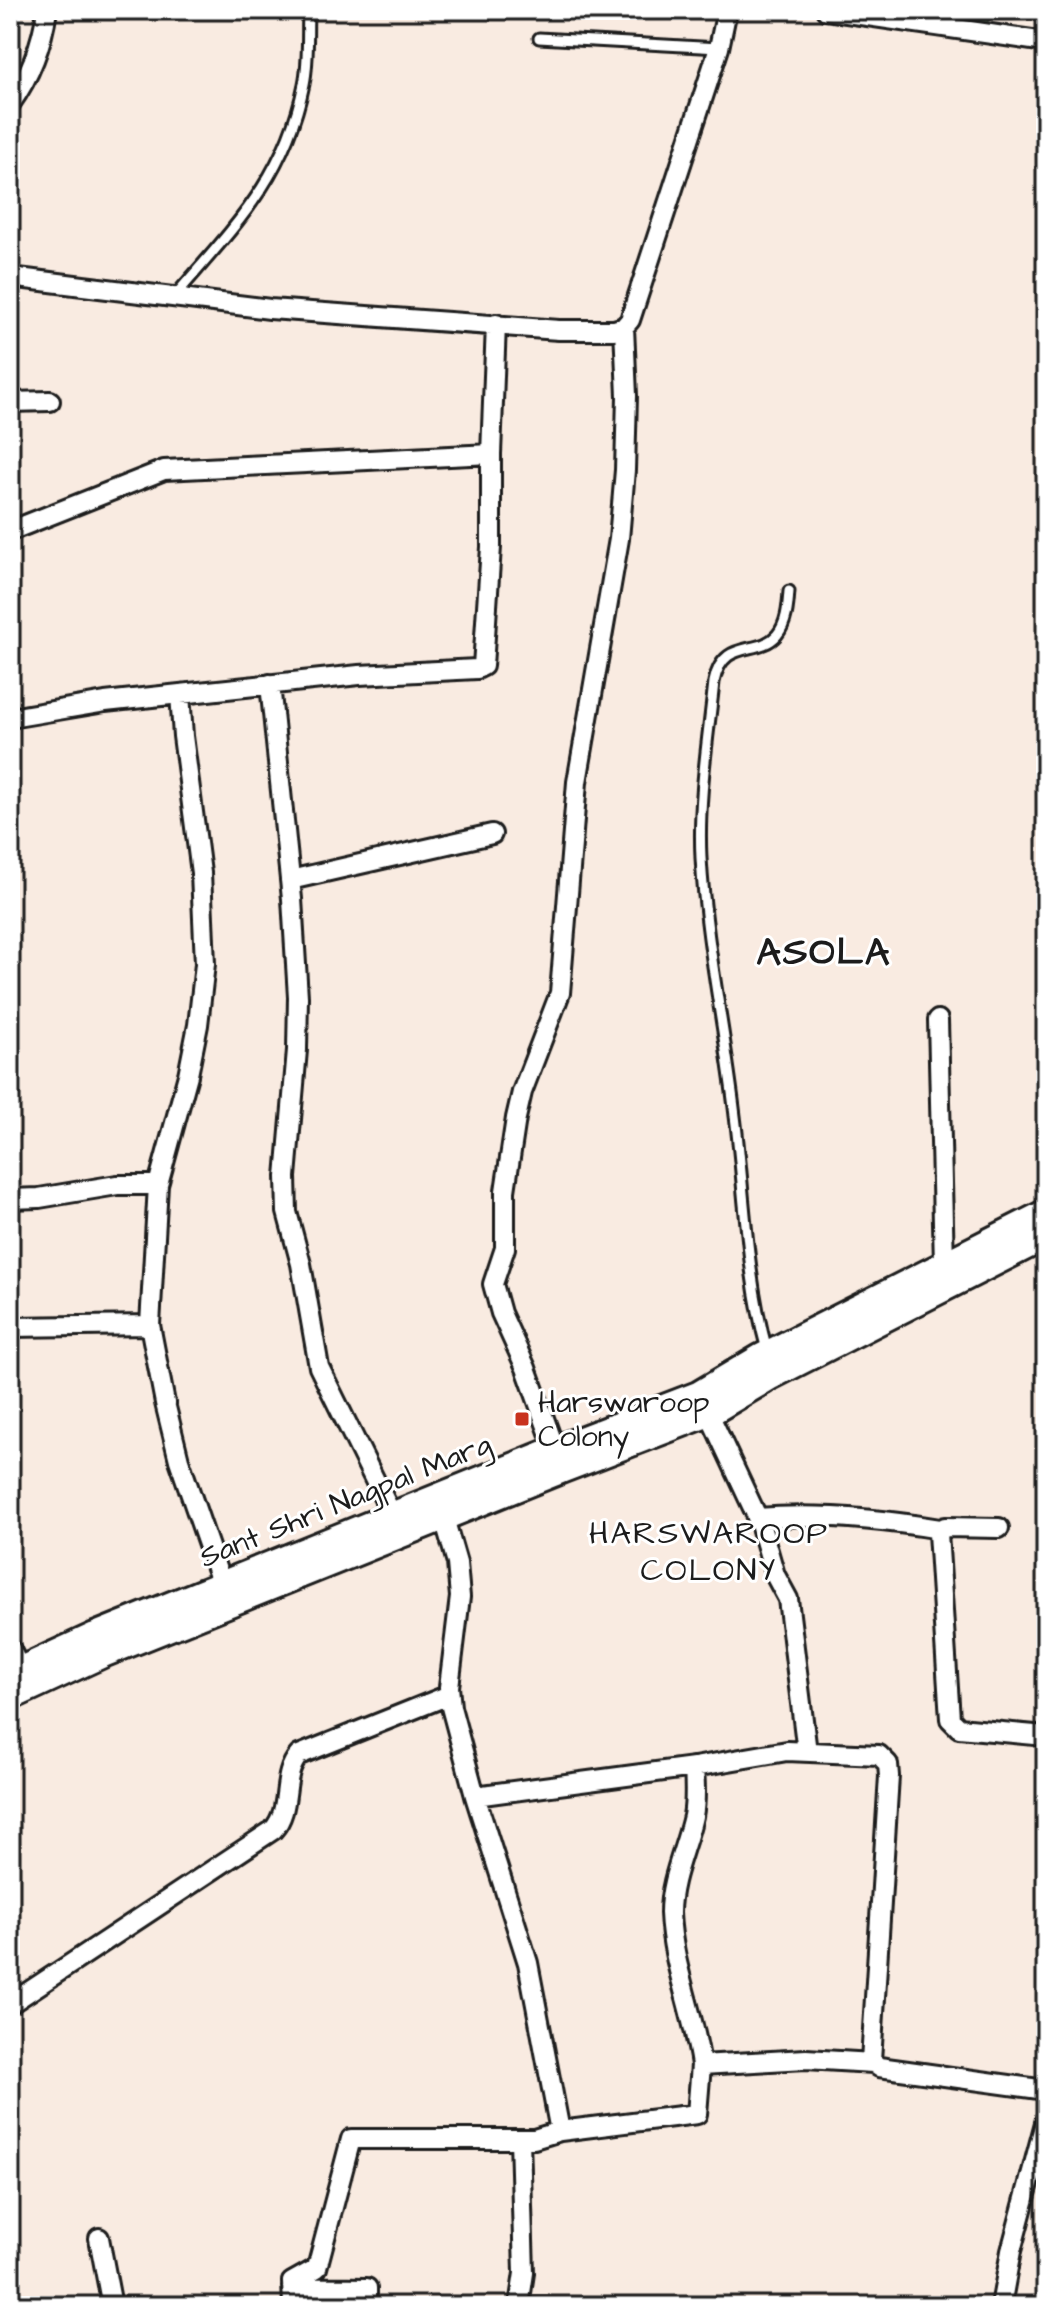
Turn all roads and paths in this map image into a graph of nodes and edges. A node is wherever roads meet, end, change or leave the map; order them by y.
1 (47, 10) edge
2 (308, 10) edge
3 (727, 10) edge
4 (826, 10) edge
5 (539, 38) dead end
6 (1046, 42) edge
7 (719, 48) junction
8 (10, 104) edge
9 (10, 277) edge
10 (174, 297) junction
11 (496, 324) junction
12 (624, 327) junction
13 (50, 401) dead end
14 (10, 402) edge
15 (491, 454) junction
16 (10, 531) edge
17 (789, 591) dead end
18 (270, 684) junction
19 (180, 694) junction
20 (10, 718) edge
21 (492, 834) dead end
22 (290, 880) junction
23 (938, 1020) dead end
24 (158, 1185) junction
25 (10, 1199) edge
26 (1046, 1212) edge
27 (1046, 1237) edge
28 (944, 1264) junction
29 (150, 1325) junction
30 (10, 1327) edge
31 (768, 1353) junction
32 (709, 1414) junction
33 (555, 1449) junction
34 (393, 1517) junction
35 (444, 1518) junction
36 (757, 1518) junction
37 (999, 1528) dead end
38 (940, 1529) junction
39 (222, 1585) junction
40 (13, 1664) edge
41 (449, 1695) junction
42 (10, 1698) edge
43 (1046, 1736) edge
44 (807, 1752) junction
45 (694, 1767) junction
46 (475, 1796) junction
47 (10, 2004) edge
48 (873, 2063) junction
49 (701, 2065) junction
50 (1046, 2090) edge
51 (1046, 2119) edge
52 (560, 2131) junction
53 (520, 2139) junction
54 (99, 2238) dead end
55 (293, 2296) edge
56 (112, 2306) edge
57 (367, 2306) edge
58 (519, 2306) edge
59 (1001, 2306) edge

1 - 8 street
2 - 10 lane
3 - 7 street
4 - 6 street
5 - 7 lane
7 - 12 street
9 - 10 street
10 - 11 street
11 - 12 street
11 - 15 street
12 - 33 street
13 - 14 street
15 - 16 street
15 - 18 street
17 - 31 lane
18 - 19 street
18 - 22 street
19 - 20 street
19 - 24 street
21 - 22 street
22 - 34 street
23 - 28 street
24 - 25 street
24 - 29 street
26 - 28 main road, Sant Shri Nagpal Marg
27 - 32 main road, Sant Shri Nagpal Marg
28 - 31 main road, Sant Shri Nagpal Marg
29 - 30 street
29 - 39 street
31 - 33 main road, Sant Shri Nagpal Marg
32 - 35 main road, Sant Shri Nagpal Marg
32 - 36 street
33 - 34 main road, Sant Shri Nagpal Marg
34 - 39 main road, Sant Shri Nagpal Marg
35 - 41 street
35 - 42 main road, Sant Shri Nagpal Marg
36 - 38 street
36 - 44 street
37 - 38 street
38 - 43 street
39 - 40 main road, Sant Shri Nagpal Marg
41 - 46 street
41 - 47 street
44 - 45 street
44 - 48 street
45 - 46 street
45 - 49 street
46 - 52 street
48 - 49 street
48 - 50 street
49 - 52 street
51 - 59 street
52 - 53 street
53 - 55 street
53 - 58 street
54 - 56 street
55 - 57 street

